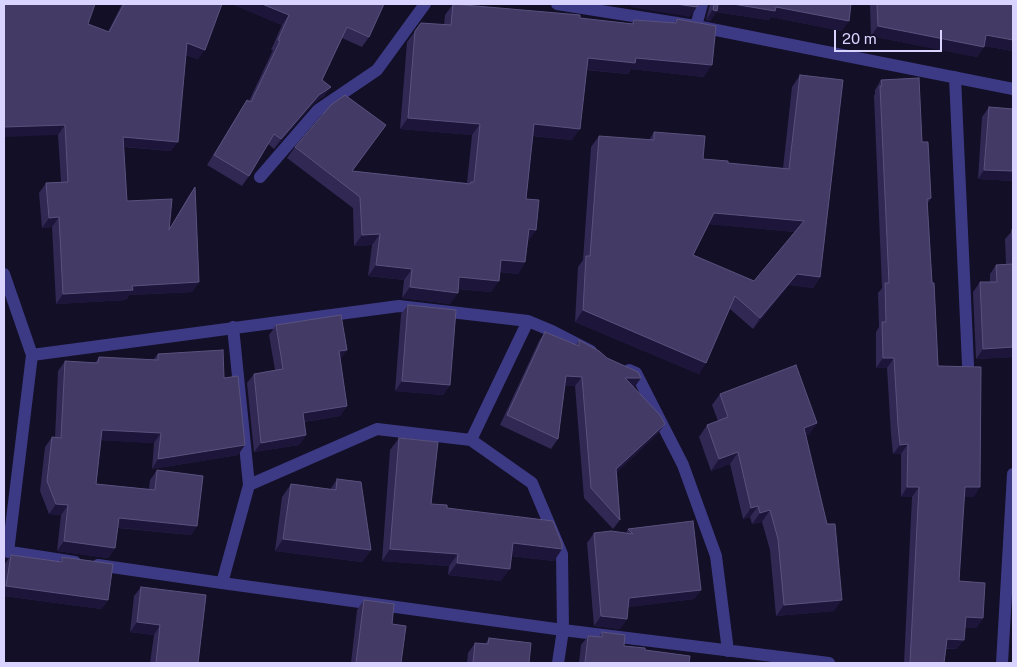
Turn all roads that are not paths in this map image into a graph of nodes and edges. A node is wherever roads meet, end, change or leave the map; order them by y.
1 (425, 4) edge
2 (558, 4) edge
3 (702, 4) edge
4 (696, 26) junction
5 (955, 77) junction
6 (1013, 89) edge
7 (260, 177) edge
8 (4, 274) edge
9 (528, 321) junction
10 (233, 328) junction
11 (32, 355) junction
12 (602, 356) edge
13 (619, 365) edge
14 (968, 365) edge
15 (471, 440) junction
16 (1013, 474) edge
17 (248, 484) junction
18 (6, 551) edge
19 (222, 583) junction
20 (563, 630) junction
21 (728, 650) junction
22 (558, 663) edge
23 (829, 663) edge
24 (1002, 663) edge

1 - 7 street
2 - 4 street
3 - 4 street
4 - 5 street
5 - 6 street
5 - 14 street
8 - 11 street
9 - 10 street
9 - 12 street
9 - 15 street
10 - 11 street
10 - 17 street
11 - 18 street
13 - 21 street
15 - 17 street
15 - 20 street
16 - 24 street
17 - 19 street
18 - 19 street
19 - 20 street
20 - 21 street
20 - 22 street
21 - 23 street

